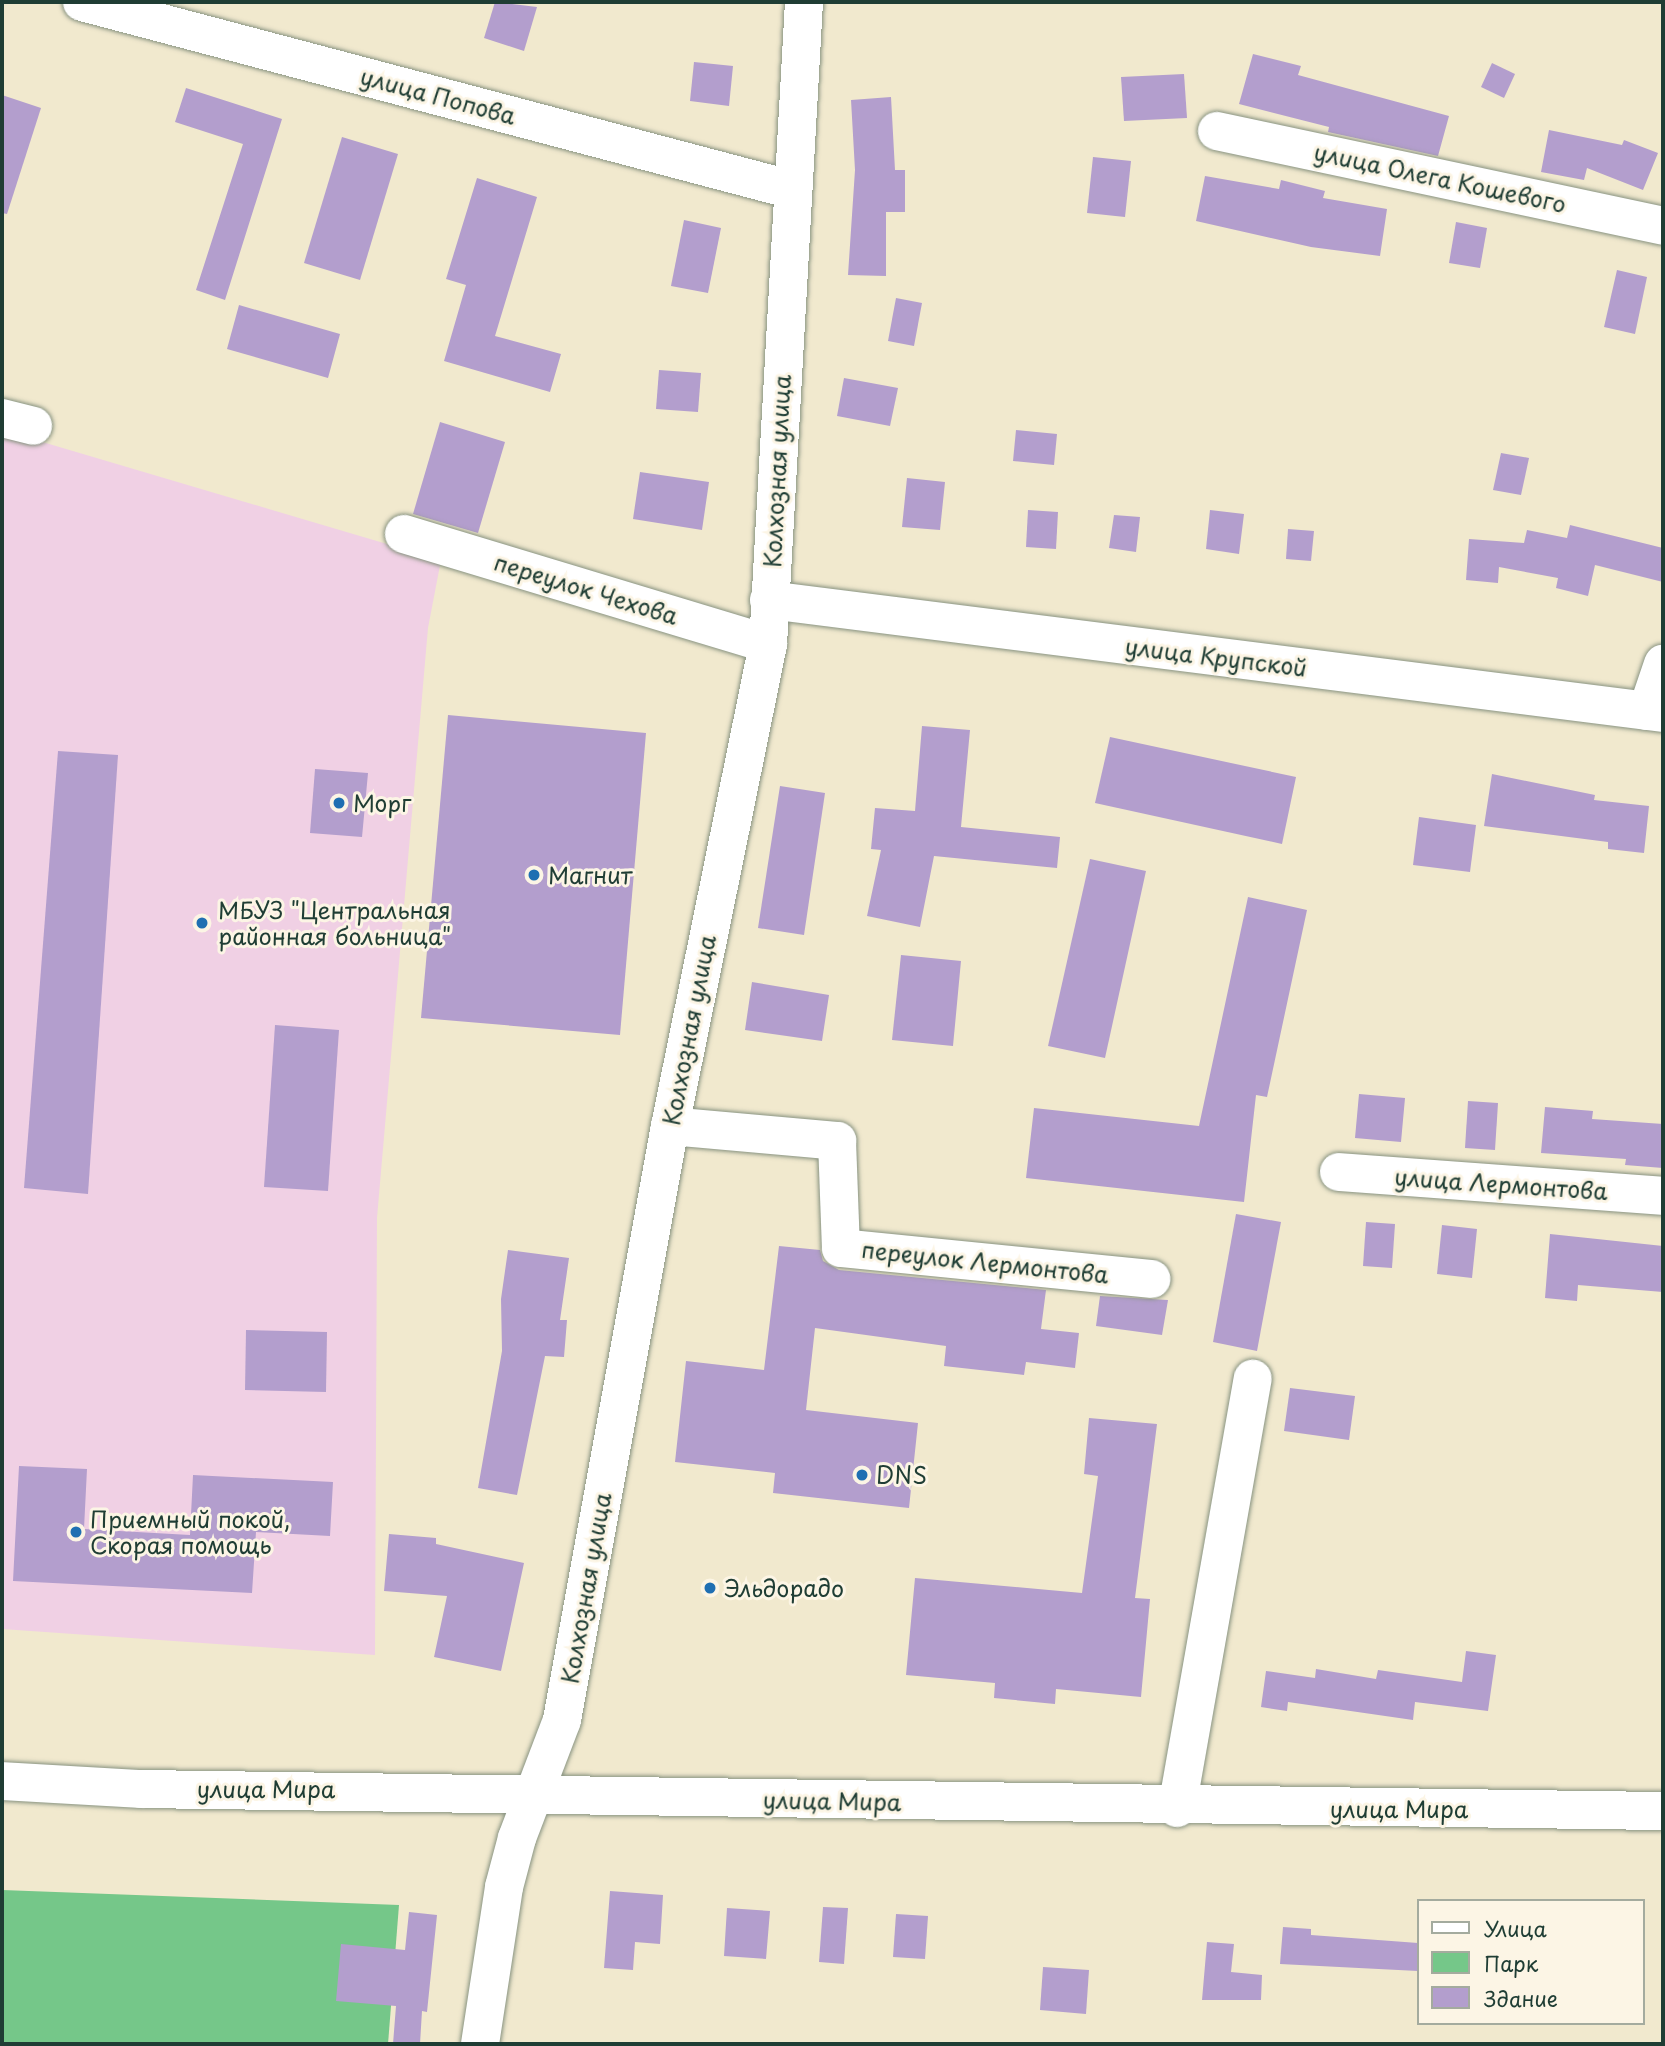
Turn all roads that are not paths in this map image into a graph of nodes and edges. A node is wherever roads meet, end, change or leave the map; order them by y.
1 (82, 2) edge
2 (804, 2) edge
3 (1217, 131) dead end
4 (793, 190) junction
5 (1663, 226) edge
6 (404, 534) dead end
7 (769, 600) junction
8 (768, 644) junction
9 (1663, 664) edge
10 (1655, 712) edge
11 (670, 1126) junction
12 (1339, 1172) dead end
13 (1663, 1196) edge
14 (1151, 1279) dead end
15 (1253, 1379) dead end
16 (2, 1781) edge
17 (533, 1796) junction
18 (1177, 1808) junction
19 (1663, 1811) edge
20 (480, 2044) edge

1 - 4 street, улица Попова
2 - 4 street, Колхозная улица
3 - 5 street, улица Олега Кошевого
4 - 7 street, Колхозная улица
6 - 8 street, переулок Чехова
7 - 8 street, Колхозная улица
7 - 10 street, улица Крупской
8 - 11 street, Колхозная улица
9 - 10 street
11 - 14 street, переулок Лермонтова
11 - 17 street, Колхозная улица
12 - 13 street, улица Лермонтова
15 - 18 street
16 - 17 street, улица Мира
17 - 18 street, улица Мира
17 - 20 street, Колхозная улица
18 - 19 street, улица Мира

